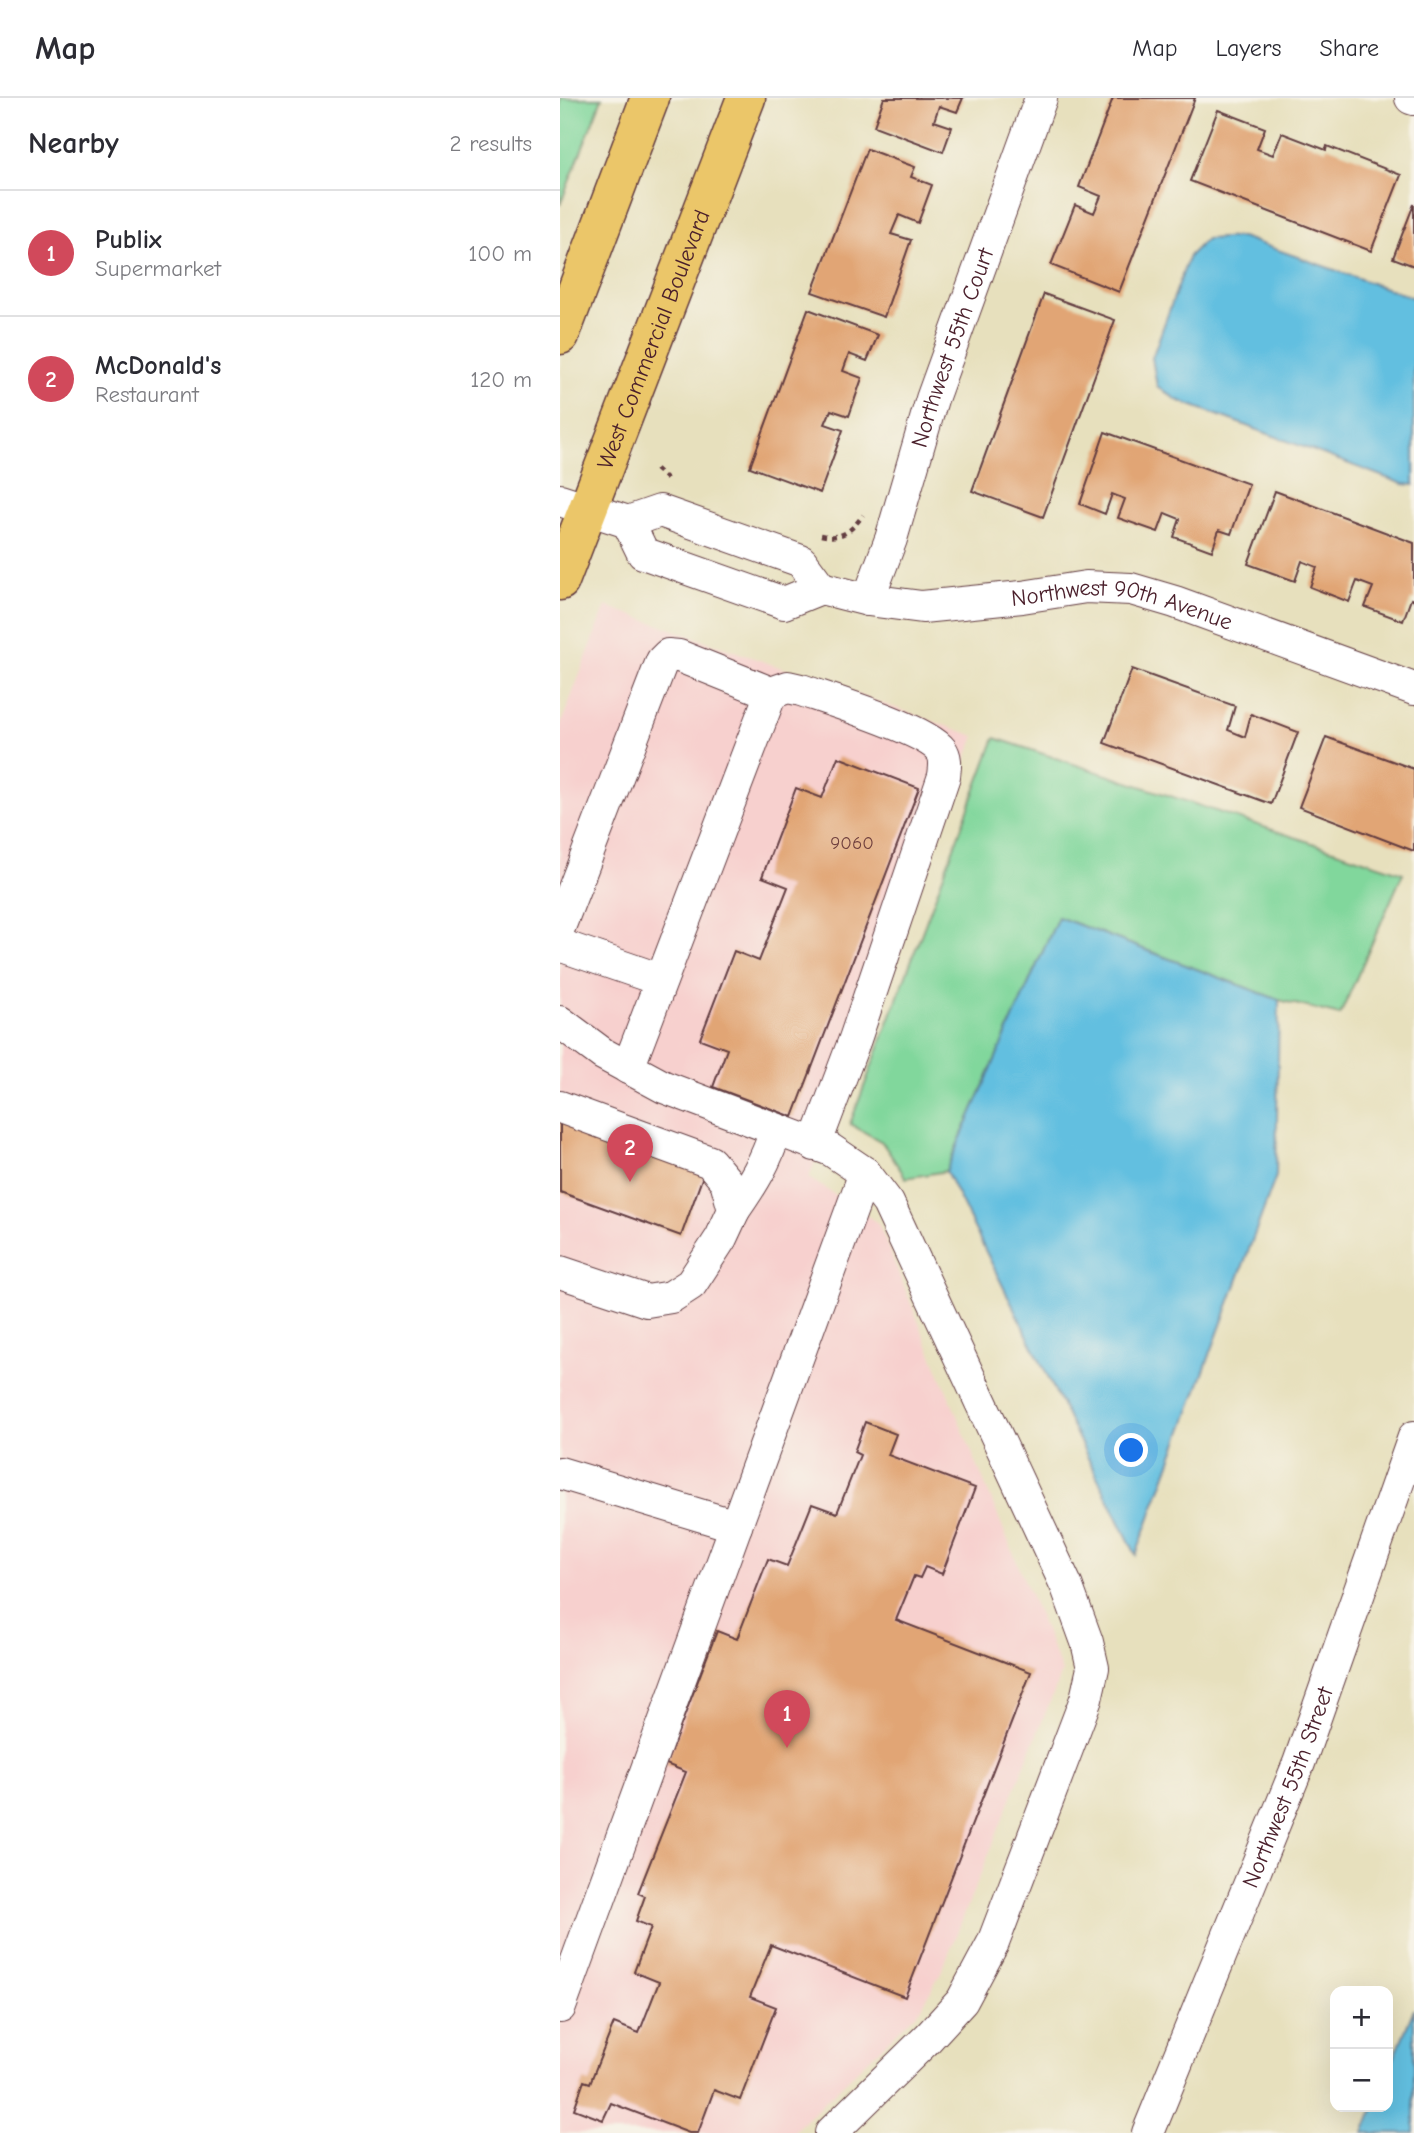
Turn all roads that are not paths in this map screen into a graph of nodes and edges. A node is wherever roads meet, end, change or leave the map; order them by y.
1 (650, 98) edge
2 (746, 98) edge
3 (1041, 98) edge
4 (560, 335) edge
5 (574, 504) edge
6 (628, 523) junction
7 (560, 581) edge
8 (821, 588) junction
9 (868, 600) junction
10 (1414, 689) edge
11 (771, 693) junction
12 (560, 925) edge
13 (560, 942) edge
14 (661, 980) junction
15 (560, 1022) edge
16 (628, 1068) junction
17 (560, 1107) edge
18 (776, 1130) junction
19 (815, 1145) junction
20 (865, 1173) junction
21 (734, 1210) junction
22 (560, 1272) edge
23 (1414, 1437) edge
24 (560, 1473) edge
25 (736, 1526) junction
26 (560, 2007) edge
27 (831, 2133) edge
28 (1148, 2133) edge

1 - 4 highway
2 - 5 highway, West Commercial Boulevard
3 - 9 street, Northwest 55th Court
5 - 6 street
5 - 7 highway, West Commercial Boulevard
6 - 8 street
6 - 8 street
8 - 9 street, Northwest 90th Avenue
9 - 10 street, Northwest 90th Avenue
11 - 12 street
11 - 14 street
11 - 19 street
13 - 14 street
14 - 16 street
15 - 16 street
16 - 18 street
17 - 21 street
18 - 19 street
18 - 21 street
19 - 20 street
20 - 25 street
20 - 27 street
21 - 22 street
23 - 28 street, Northwest 55th Street
24 - 25 street
25 - 26 street

